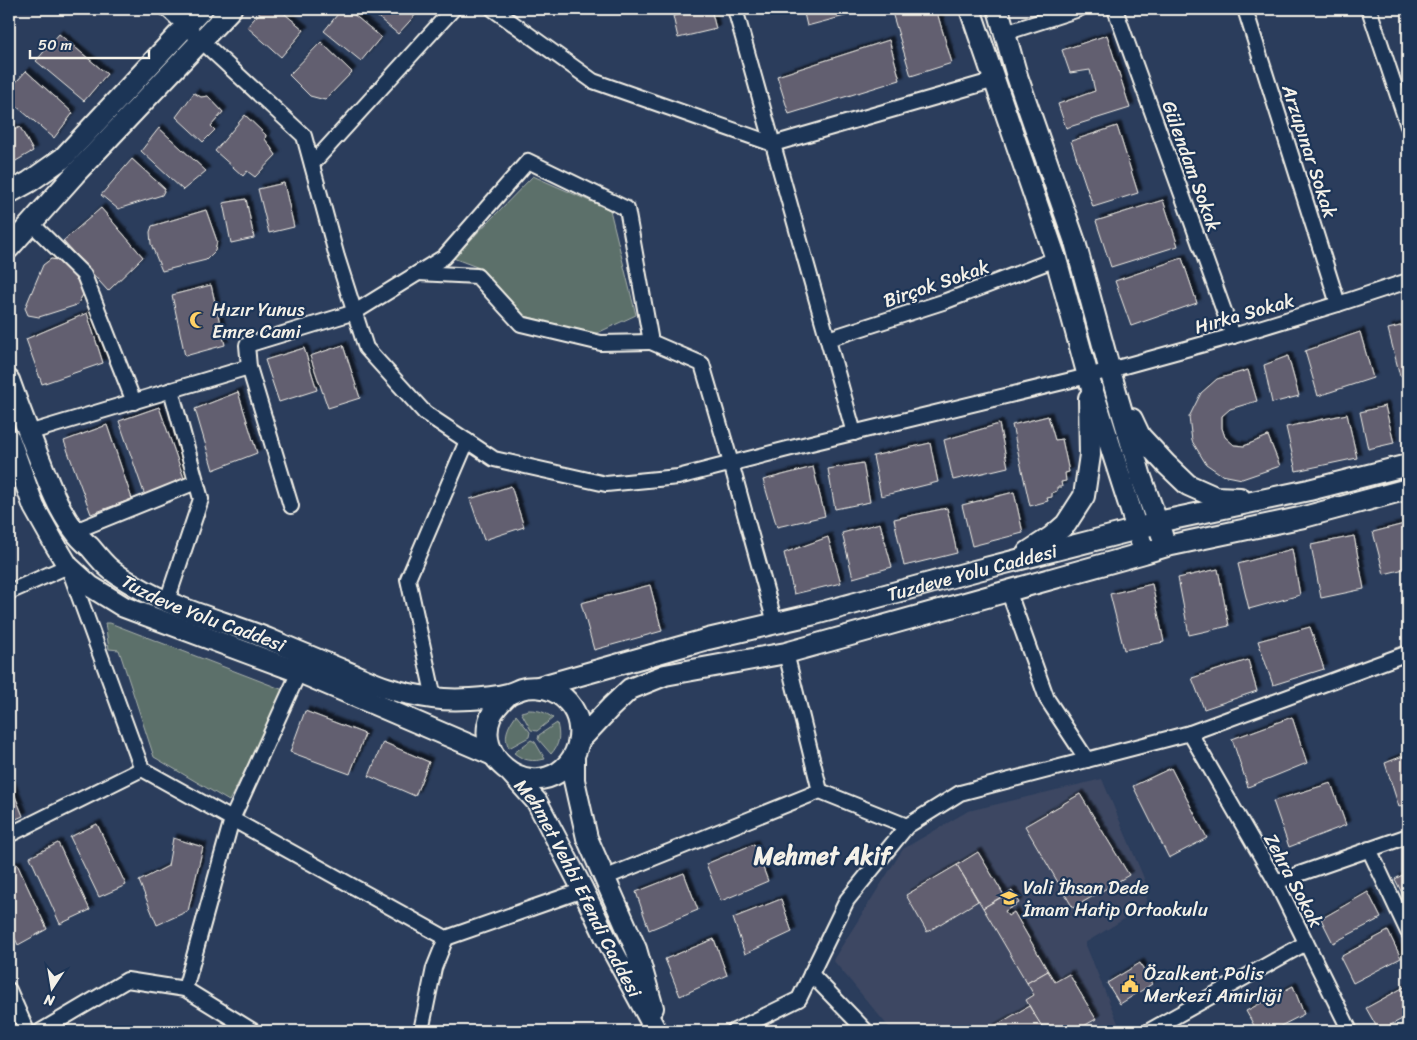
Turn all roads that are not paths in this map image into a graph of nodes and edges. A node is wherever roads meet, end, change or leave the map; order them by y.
1 (167, 9) edge
2 (202, 9) edge
3 (231, 9) edge
4 (452, 9) edge
5 (493, 9) edge
6 (735, 9) edge
7 (970, 9) edge
8 (998, 9) edge
9 (1079, 9) edge
10 (1115, 9) edge
11 (1245, 9) edge
12 (1369, 9) edge
13 (186, 27) junction
14 (1005, 33) junction
15 (202, 40) junction
16 (995, 80) junction
17 (1408, 126) edge
18 (773, 144) junction
19 (312, 164) junction
20 (9, 193) edge
21 (31, 223) junction
22 (9, 248) edge
23 (1056, 260) junction
24 (418, 273) junction
25 (1408, 281) edge
26 (1338, 304) junction
27 (355, 312) junction
28 (1233, 336) junction
29 (828, 339) junction
30 (651, 342) junction
31 (249, 367) junction
32 (1110, 371) junction
33 (1088, 376) junction
34 (9, 380) edge
35 (171, 390) junction
36 (134, 402) junction
37 (28, 433) junction
38 (854, 433) junction
39 (9, 438) edge
40 (467, 441) junction
41 (731, 463) junction
42 (1408, 465) edge
43 (196, 482) junction
44 (1408, 489) edge
45 (1267, 499) junction
46 (291, 506) dead end
47 (1158, 522) junction
48 (1138, 529) junction
49 (75, 532) junction
50 (1167, 546) junction
51 (1144, 554) junction
52 (1017, 560) junction
53 (68, 566) junction
54 (1008, 590) junction
55 (9, 592) edge
56 (167, 601) junction
57 (775, 623) junction
58 (786, 653) junction
59 (1408, 654) edge
60 (299, 672) junction
61 (538, 688) junction
62 (509, 694) junction
63 (434, 698) junction
64 (1190, 733) junction
65 (577, 749) junction
66 (493, 755) junction
67 (1087, 760) junction
68 (142, 769) junction
69 (511, 773) junction
70 (820, 791) junction
71 (232, 819) junction
72 (907, 826) junction
73 (9, 835) edge
74 (1408, 836) edge
75 (1368, 850) junction
76 (604, 878) junction
77 (1276, 882) junction
78 (583, 890) junction
79 (1408, 932) edge
80 (446, 938) junction
81 (1306, 943) junction
82 (811, 974) junction
83 (185, 989) junction
84 (9, 990) edge
85 (27, 1031) edge
86 (41, 1031) edge
87 (253, 1031) edge
88 (421, 1031) edge
89 (656, 1031) edge
90 (660, 1031) edge
91 (734, 1031) edge
92 (866, 1031) edge
93 (1148, 1031) edge
94 (1350, 1031) edge

1 - 13 street, Hırka Sokak
2 - 13 main road
3 - 15 main road
4 - 19 street
5 - 18 street
6 - 18 street
7 - 16 main road
8 - 14 main road
9 - 14 street
10 - 28 street, Gülendam Sokak
11 - 26 street, Arzupınar Sokak
12 - 17 street
13 - 15 street, Hırka Sokak
13 - 20 main road
14 - 32 main road
15 - 19 street, Hırka Sokak
15 - 21 main road
16 - 18 street
16 - 23 main road
18 - 29 street
19 - 27 street, Hırka Sokak
21 - 22 main road
21 - 36 street
23 - 29 street, Birçok Sokak
23 - 33 main road
24 - 27 street
24 - 30 street
24 - 30 street
25 - 26 street, Hırka Sokak
26 - 28 street, Hırka Sokak
27 - 31 street
27 - 40 street, Hırka Sokak
28 - 32 street, Hırka Sokak
29 - 38 street
30 - 41 street
31 - 35 street
31 - 46 street
32 - 33 street, Hırka Sokak
32 - 45 main road
32 - 47 main road
33 - 38 street, Hırka Sokak
33 - 48 main road
33 - 52 main road
34 - 37 main road, Tuzdeve Yolu Caddesi
35 - 36 street
35 - 43 street
36 - 37 street
37 - 49 main road, Tuzdeve Yolu Caddesi
38 - 41 street, Hırka Sokak
39 - 53 main road, Tuzdeve Yolu Caddesi
40 - 41 street, Hırka Sokak
40 - 63 street
41 - 57 street
42 - 45 main road, Tuzdeve Yolu Caddesi
43 - 49 street
43 - 56 street
44 - 50 main road, Tuzdeve Yolu Caddesi
45 - 47 main road, Tuzdeve Yolu Caddesi
47 - 48 main road, Tuzdeve Yolu Caddesi
47 - 50 main road
48 - 51 main road
48 - 52 main road, Tuzdeve Yolu Caddesi
49 - 56 main road, Tuzdeve Yolu Caddesi
50 - 51 main road, Tuzdeve Yolu Caddesi
51 - 54 main road, Tuzdeve Yolu Caddesi
52 - 57 main road, Tuzdeve Yolu Caddesi
53 - 55 street
53 - 60 main road, Tuzdeve Yolu Caddesi
53 - 68 street
54 - 58 main road, Tuzdeve Yolu Caddesi
54 - 67 street
56 - 63 main road, Tuzdeve Yolu Caddesi
57 - 61 main road, Tuzdeve Yolu Caddesi
58 - 65 main road, Tuzdeve Yolu Caddesi
58 - 70 street
59 - 64 street
60 - 66 main road, Tuzdeve Yolu Caddesi
60 - 71 street
61 - 62 main road
61 - 65 main road
62 - 63 main road, Tuzdeve Yolu Caddesi
62 - 66 main road
64 - 67 street
64 - 77 street, Zehra Sokak
65 - 69 main road
65 - 76 main road
66 - 69 main road
67 - 72 street
68 - 71 street
68 - 73 street
69 - 78 main road, Mehmet Vehbi Efendi Caddesi
70 - 72 street
70 - 76 street
71 - 80 street
71 - 83 street
72 - 82 street
74 - 75 street
75 - 77 street
75 - 79 street
76 - 90 main road
77 - 81 street, Zehra Sokak
78 - 80 street
78 - 89 main road, Mehmet Vehbi Efendi Caddesi
80 - 88 street
81 - 93 street
81 - 94 street, Zehra Sokak
82 - 91 street
82 - 92 street
83 - 86 street
83 - 87 street
84 - 85 street

